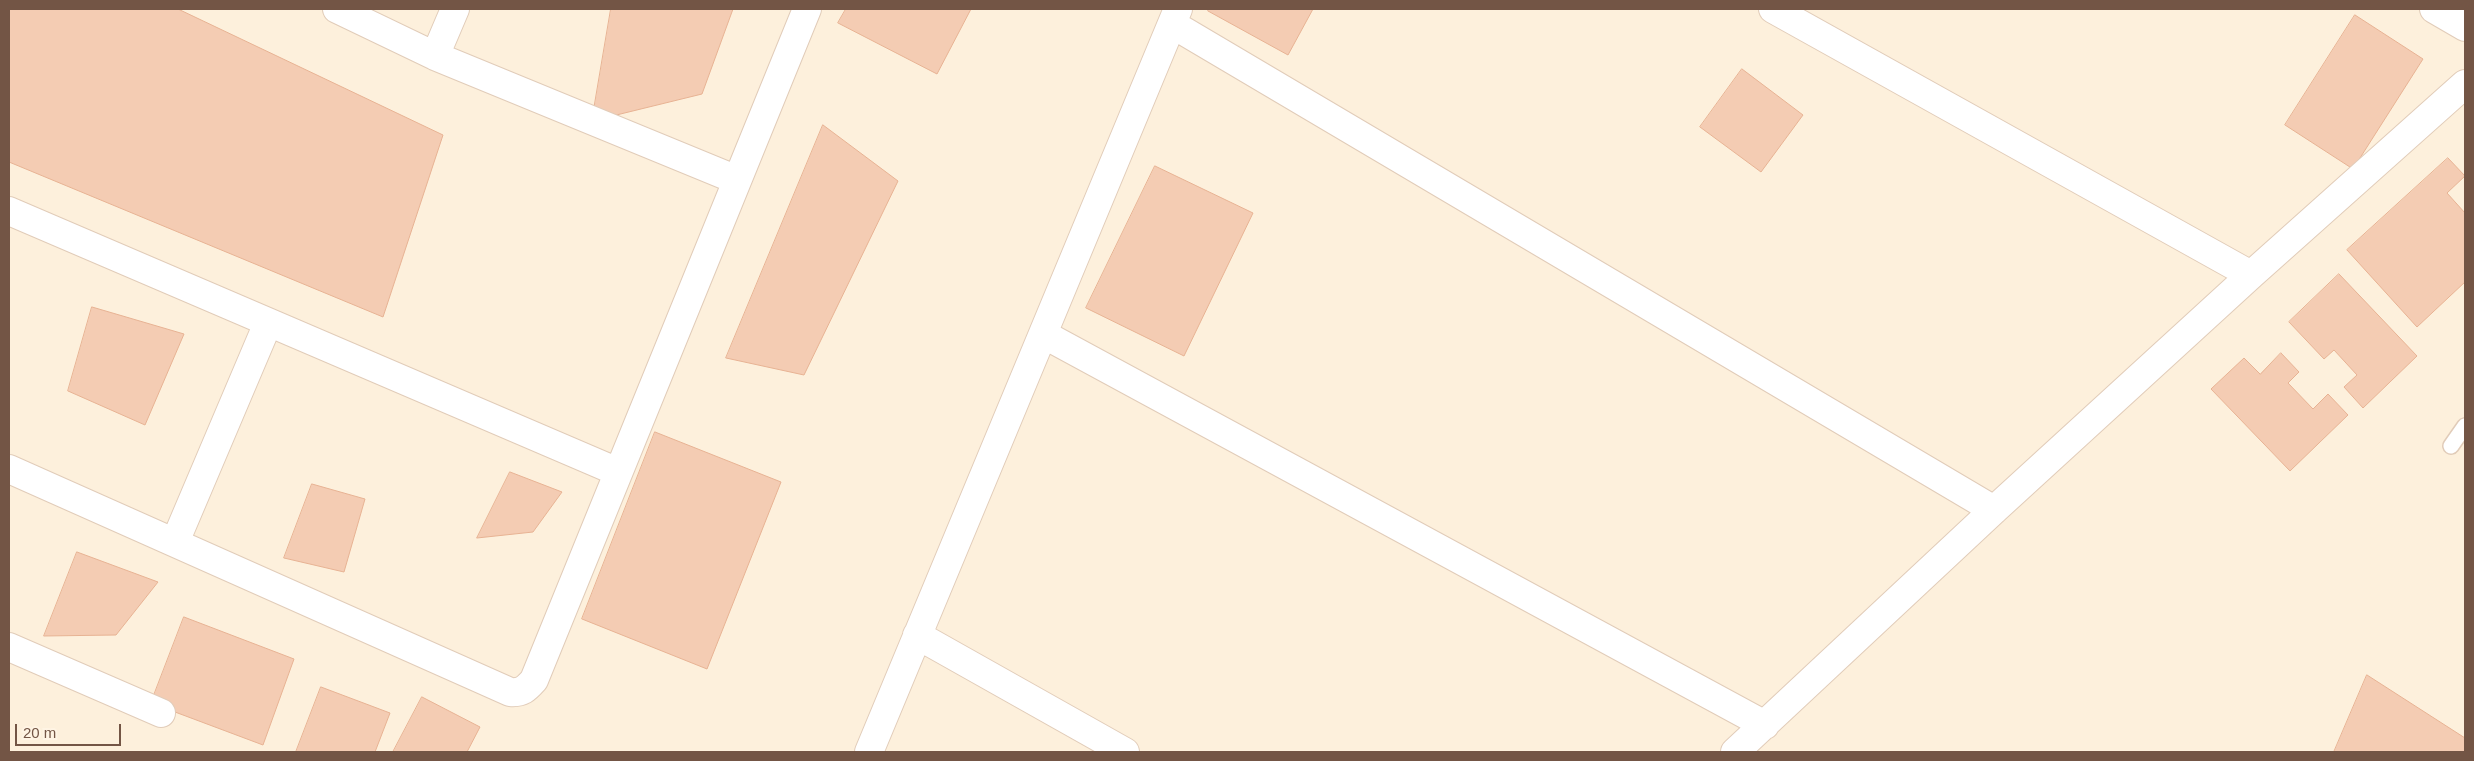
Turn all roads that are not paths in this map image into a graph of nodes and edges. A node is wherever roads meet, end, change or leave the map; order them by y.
1 (337, 9) edge
2 (455, 9) edge
3 (807, 9) edge
4 (1773, 9) edge
5 (2434, 9) edge
6 (1175, 16) edge
7 (2465, 27) edge
8 (435, 56) junction
9 (2465, 84) edge
10 (737, 180) junction
11 (9, 211) edge
12 (2251, 274) junction
13 (268, 323) junction
14 (1043, 334) junction
15 (2465, 426) edge
16 (2451, 446) dead end
17 (9, 469) edge
18 (618, 472) junction
19 (1994, 510) junction
20 (175, 542) junction
21 (917, 635) junction
22 (9, 647) edge
23 (161, 713) dead end
24 (1764, 725) junction
25 (869, 752) edge
26 (1125, 752) edge
27 (1736, 752) edge

1 - 8 street
2 - 8 street
3 - 10 street
4 - 12 street
5 - 7 street
6 - 14 street
6 - 19 street
8 - 10 street
9 - 12 street
10 - 18 street
11 - 13 street
12 - 19 street
13 - 18 street
13 - 20 street
14 - 21 street
14 - 24 street
15 - 16 lane
17 - 20 street
18 - 20 street
19 - 24 street
21 - 25 street
21 - 26 street
22 - 23 street
24 - 27 street

